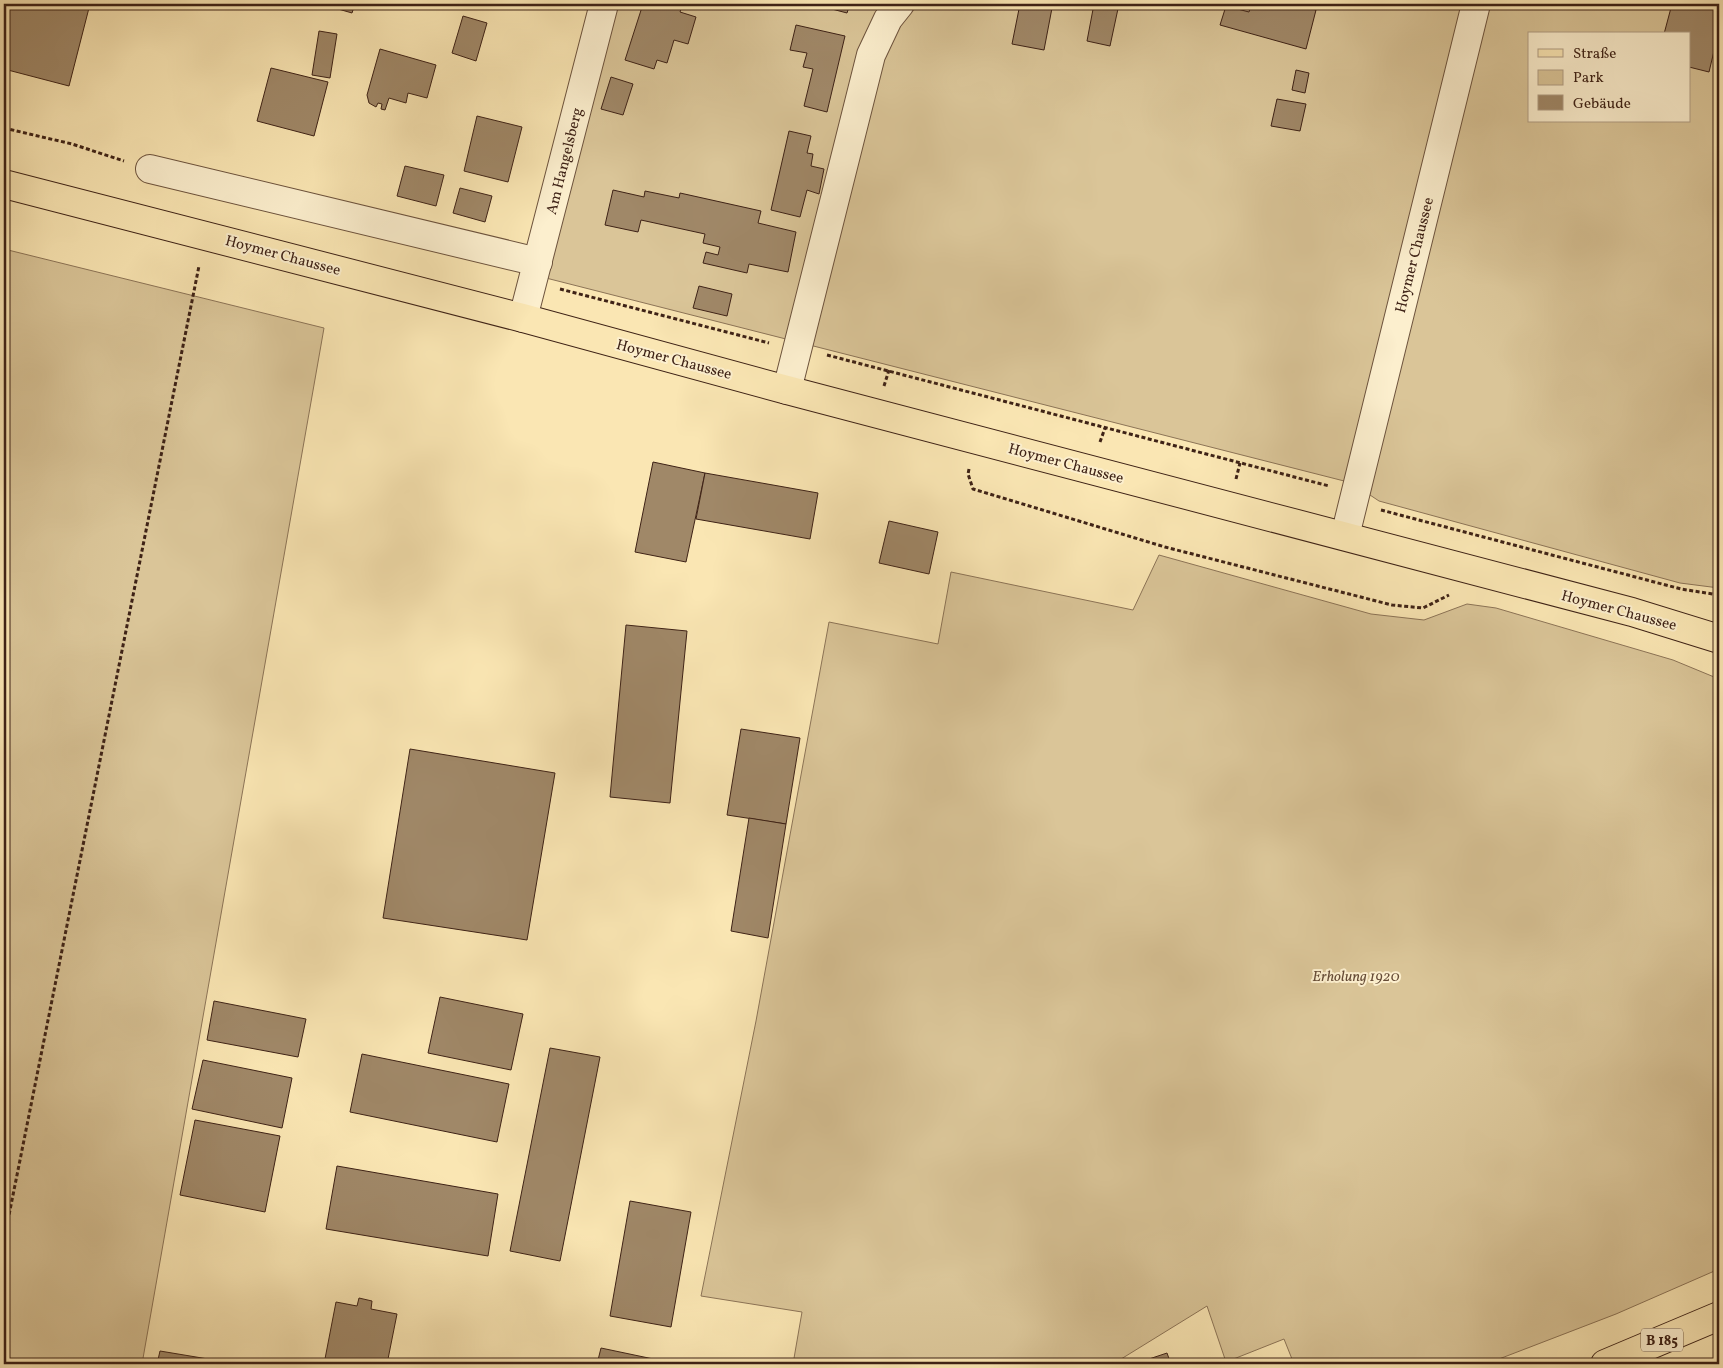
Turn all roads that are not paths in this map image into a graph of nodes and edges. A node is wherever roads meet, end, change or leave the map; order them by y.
1 (604, 4) edge
2 (900, 4) edge
3 (1476, 4) edge
4 (150, 169) road end
5 (4, 184) edge
6 (535, 272) junction
7 (523, 318) junction
8 (787, 390) junction
9 (1345, 536) junction
10 (1719, 639) edge
11 (1719, 1316) edge
12 (1606, 1364) edge

1 - 6 street, Am Hangelsberg
2 - 8 street
3 - 9 street, Hoymer Chaussee
4 - 6 street
5 - 7 main road, Hoymer Chaussee
6 - 7 street, Am Hangelsberg
7 - 8 main road, Hoymer Chaussee
8 - 9 main road, Hoymer Chaussee
9 - 10 main road, Hoymer Chaussee
11 - 12 main road, B 185

